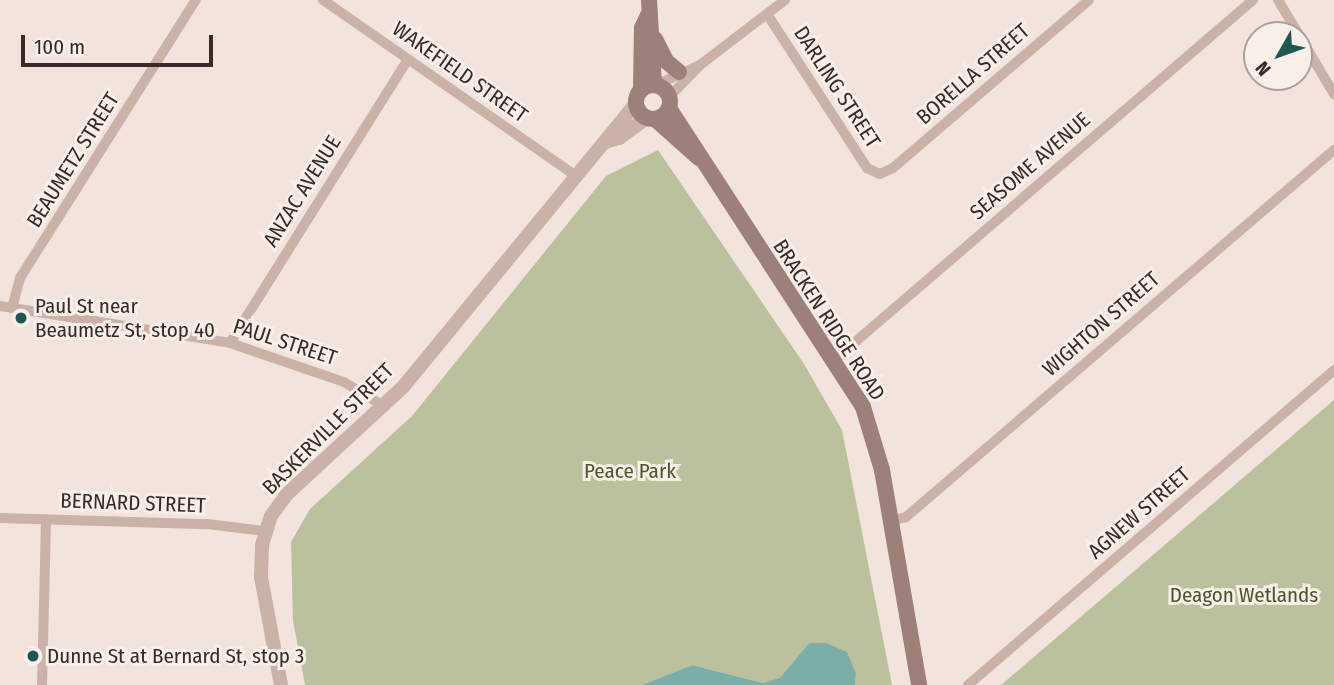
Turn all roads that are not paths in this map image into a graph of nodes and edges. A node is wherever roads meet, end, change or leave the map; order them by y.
1 (196, 0) edge
2 (323, 0) edge
3 (785, 0) edge
4 (1089, 0) edge
5 (1253, 0) edge
6 (1278, 0) edge
7 (649, 7) edge
8 (767, 14) junction
9 (1291, 21) edge
10 (654, 37) junction
11 (408, 59) junction
12 (1313, 59) edge
13 (700, 65) junction
14 (678, 72) junction
15 (647, 90) junction
16 (1334, 94) edge
17 (669, 102) junction
18 (651, 119) junction
19 (605, 142) junction
20 (1334, 150) edge
21 (699, 158) junction
22 (880, 174) joint
23 (576, 176) junction
24 (0, 306) edge
25 (12, 308) junction
26 (230, 344) junction
27 (833, 361) junction
28 (1334, 370) edge
29 (385, 407) junction
30 (0, 518) edge
31 (46, 519) junction
32 (890, 521) junction
33 (265, 531) junction
34 (42, 685) edge
35 (281, 685) edge
36 (919, 685) edge
37 (968, 685) edge

1 - 25 street, BEAUMETZ STREET
2 - 11 street, WAKEFIELD STREET
3 - 8 street
4 - 22 street, BORELLA STREET
5 - 27 street, SEASOME AVENUE
6 - 9 street
7 - 10 main road
7 - 15 main road
8 - 13 street
8 - 22 street, DARLING STREET
10 - 14 main road
10 - 15 main road
11 - 23 street, WAKEFIELD STREET
11 - 26 street, ANZAC AVENUE
12 - 16 street
13 - 14 street
13 - 17 street
14 - 15 street
15 - 17 main road, BRACKEN RIDGE ROAD
15 - 18 main road, BRACKEN RIDGE ROAD
15 - 19 street, BASKERVILLE STREET
17 - 18 main road
17 - 21 main road, BRACKEN RIDGE ROAD
18 - 19 street, BASKERVILLE STREET
18 - 21 main road, BRACKEN RIDGE ROAD
19 - 23 street, BASKERVILLE STREET
20 - 32 street, WIGHTON STREET
21 - 27 main road, BRACKEN RIDGE ROAD
23 - 29 street, BASKERVILLE STREET
24 - 25 street, PAUL STREET
25 - 26 street, PAUL STREET
26 - 29 street, PAUL STREET
27 - 32 main road, BRACKEN RIDGE ROAD
28 - 37 street, AGNEW STREET
29 - 33 street, BASKERVILLE STREET
30 - 31 street, BERNARD STREET
31 - 33 street, BERNARD STREET
31 - 34 street
32 - 36 main road, BRACKEN RIDGE ROAD
33 - 35 street, BASKERVILLE STREET

